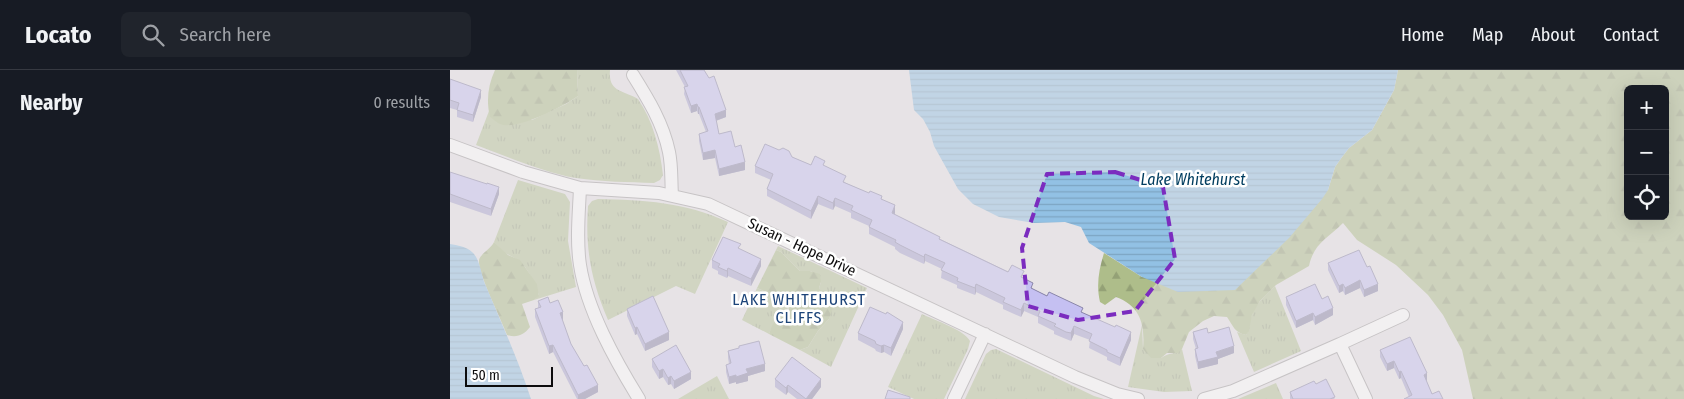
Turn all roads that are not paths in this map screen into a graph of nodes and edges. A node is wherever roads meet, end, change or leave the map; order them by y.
1 (633, 75) dead end
2 (450, 145) edge
3 (580, 188) junction
4 (672, 195) junction
5 (1403, 315) dead end
6 (985, 334) junction
7 (1340, 344) junction
8 (639, 399) edge
9 (954, 399) edge
10 (1138, 399) edge
11 (1204, 399) edge
12 (1366, 399) edge

1 - 4 street
2 - 3 street, Susan - Hope Drive
3 - 4 street, Susan - Hope Drive
3 - 8 street
4 - 6 street, Susan - Hope Drive
5 - 7 street
6 - 9 street
6 - 10 street, Susan - Hope Drive
7 - 11 street
7 - 12 street

